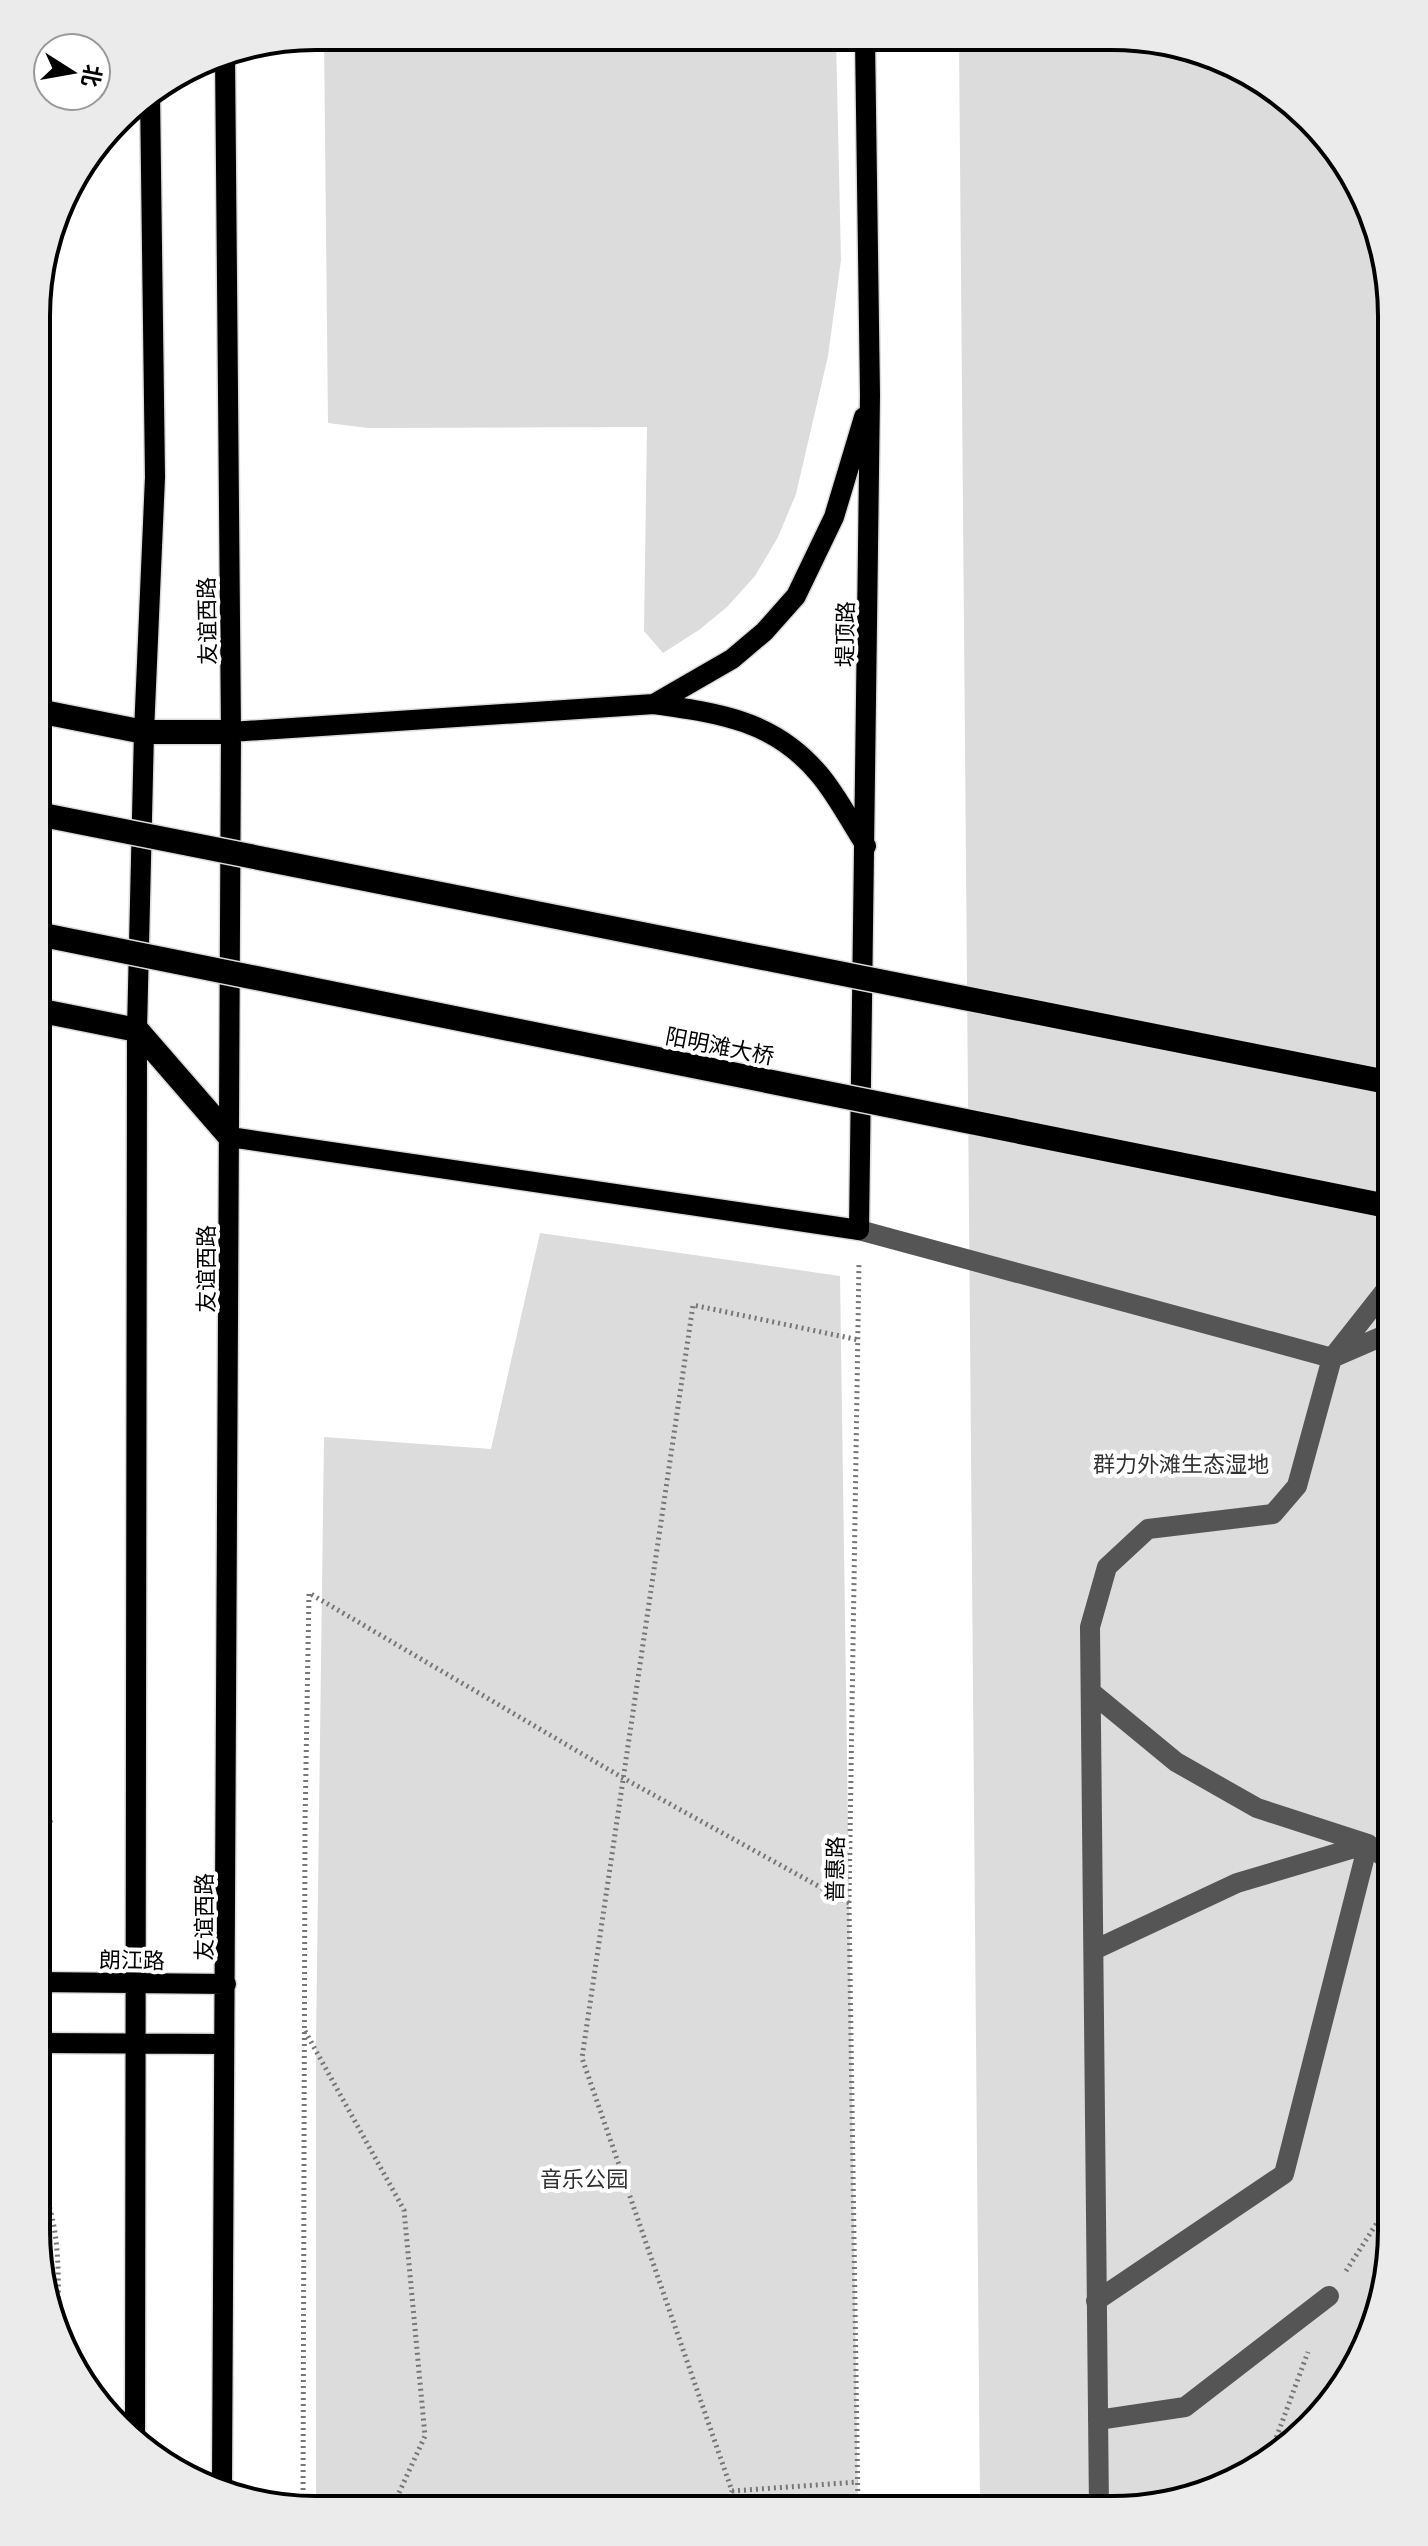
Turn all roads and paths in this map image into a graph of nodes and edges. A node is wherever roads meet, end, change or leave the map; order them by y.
1 (865, 50) edge
2 (225, 66) edge
3 (150, 108) edge
4 (870, 395) junction
5 (654, 704) junction
6 (50, 713) edge
7 (144, 732) junction
8 (231, 732) junction
9 (50, 816) edge
10 (866, 846) junction
11 (50, 936) edge
12 (50, 1013) edge
13 (137, 1030) junction
14 (1378, 1080) edge
15 (230, 1137) junction
16 (1378, 1204) edge
17 (859, 1230) junction
18 (1377, 1300) edge
19 (1377, 1338) edge
20 (859, 1340) junction
21 (1332, 1358) junction
22 (1091, 1692) junction
23 (623, 1778) junction
24 (52, 1818) dead end
25 (50, 1822) edge
26 (1368, 1844) junction
27 (1377, 1852) edge
28 (849, 1903) junction
29 (1094, 1950) junction
30 (50, 1982) edge
31 (136, 1983) junction
32 (226, 1984) junction
33 (304, 2030) junction
34 (50, 2043) edge
35 (136, 2043) junction
36 (224, 2044) junction
37 (50, 2211) edge
38 (58, 2293) edge
39 (1329, 2296) dead end
40 (1096, 2301) junction
41 (1098, 2420) junction
42 (135, 2424) edge
43 (222, 2479) edge
44 (858, 2482) junction
45 (732, 2491) junction
46 (303, 2495) edge
47 (398, 2496) edge
48 (730, 2496) edge
49 (858, 2496) edge
50 (1099, 2496) edge

1 - 4 main road, 堤顶路
2 - 8 main road, 友谊西路
3 - 7 main road
4 - 5 main road
4 - 10 main road, 堤顶路
5 - 8 main road
5 - 10 main road
6 - 7 highway
7 - 8 highway
7 - 13 main road
8 - 15 main road, 友谊西路
9 - 14 highway, bridge
10 - 17 main road, 堤顶路
11 - 16 highway, 阳明滩大桥, bridge
12 - 13 highway
13 - 15 highway
13 - 31 main road
15 - 17 main road
15 - 32 main road, 友谊西路
17 - 20 path, 普惠路
17 - 21 lane
18 - 21 lane
19 - 21 lane
20 - 23 path
20 - 28 path, 普惠路
21 - 22 lane
22 - 26 lane
22 - 29 lane
23 - 28 path
23 - 33 path
23 - 45 path
24 - 25 path
26 - 27 lane
26 - 29 lane
26 - 40 lane
28 - 44 path, 普惠路
29 - 40 lane
30 - 31 main road, 朗江路
31 - 32 main road, 朗江路
31 - 35 main road
32 - 36 main road, 友谊西路
33 - 46 path
33 - 47 path
34 - 35 main road
35 - 36 main road
35 - 42 main road
36 - 43 main road, 友谊西路
37 - 38 path
39 - 41 lane
40 - 41 lane
41 - 50 lane
44 - 45 path
44 - 49 path, 普惠路
45 - 48 path

